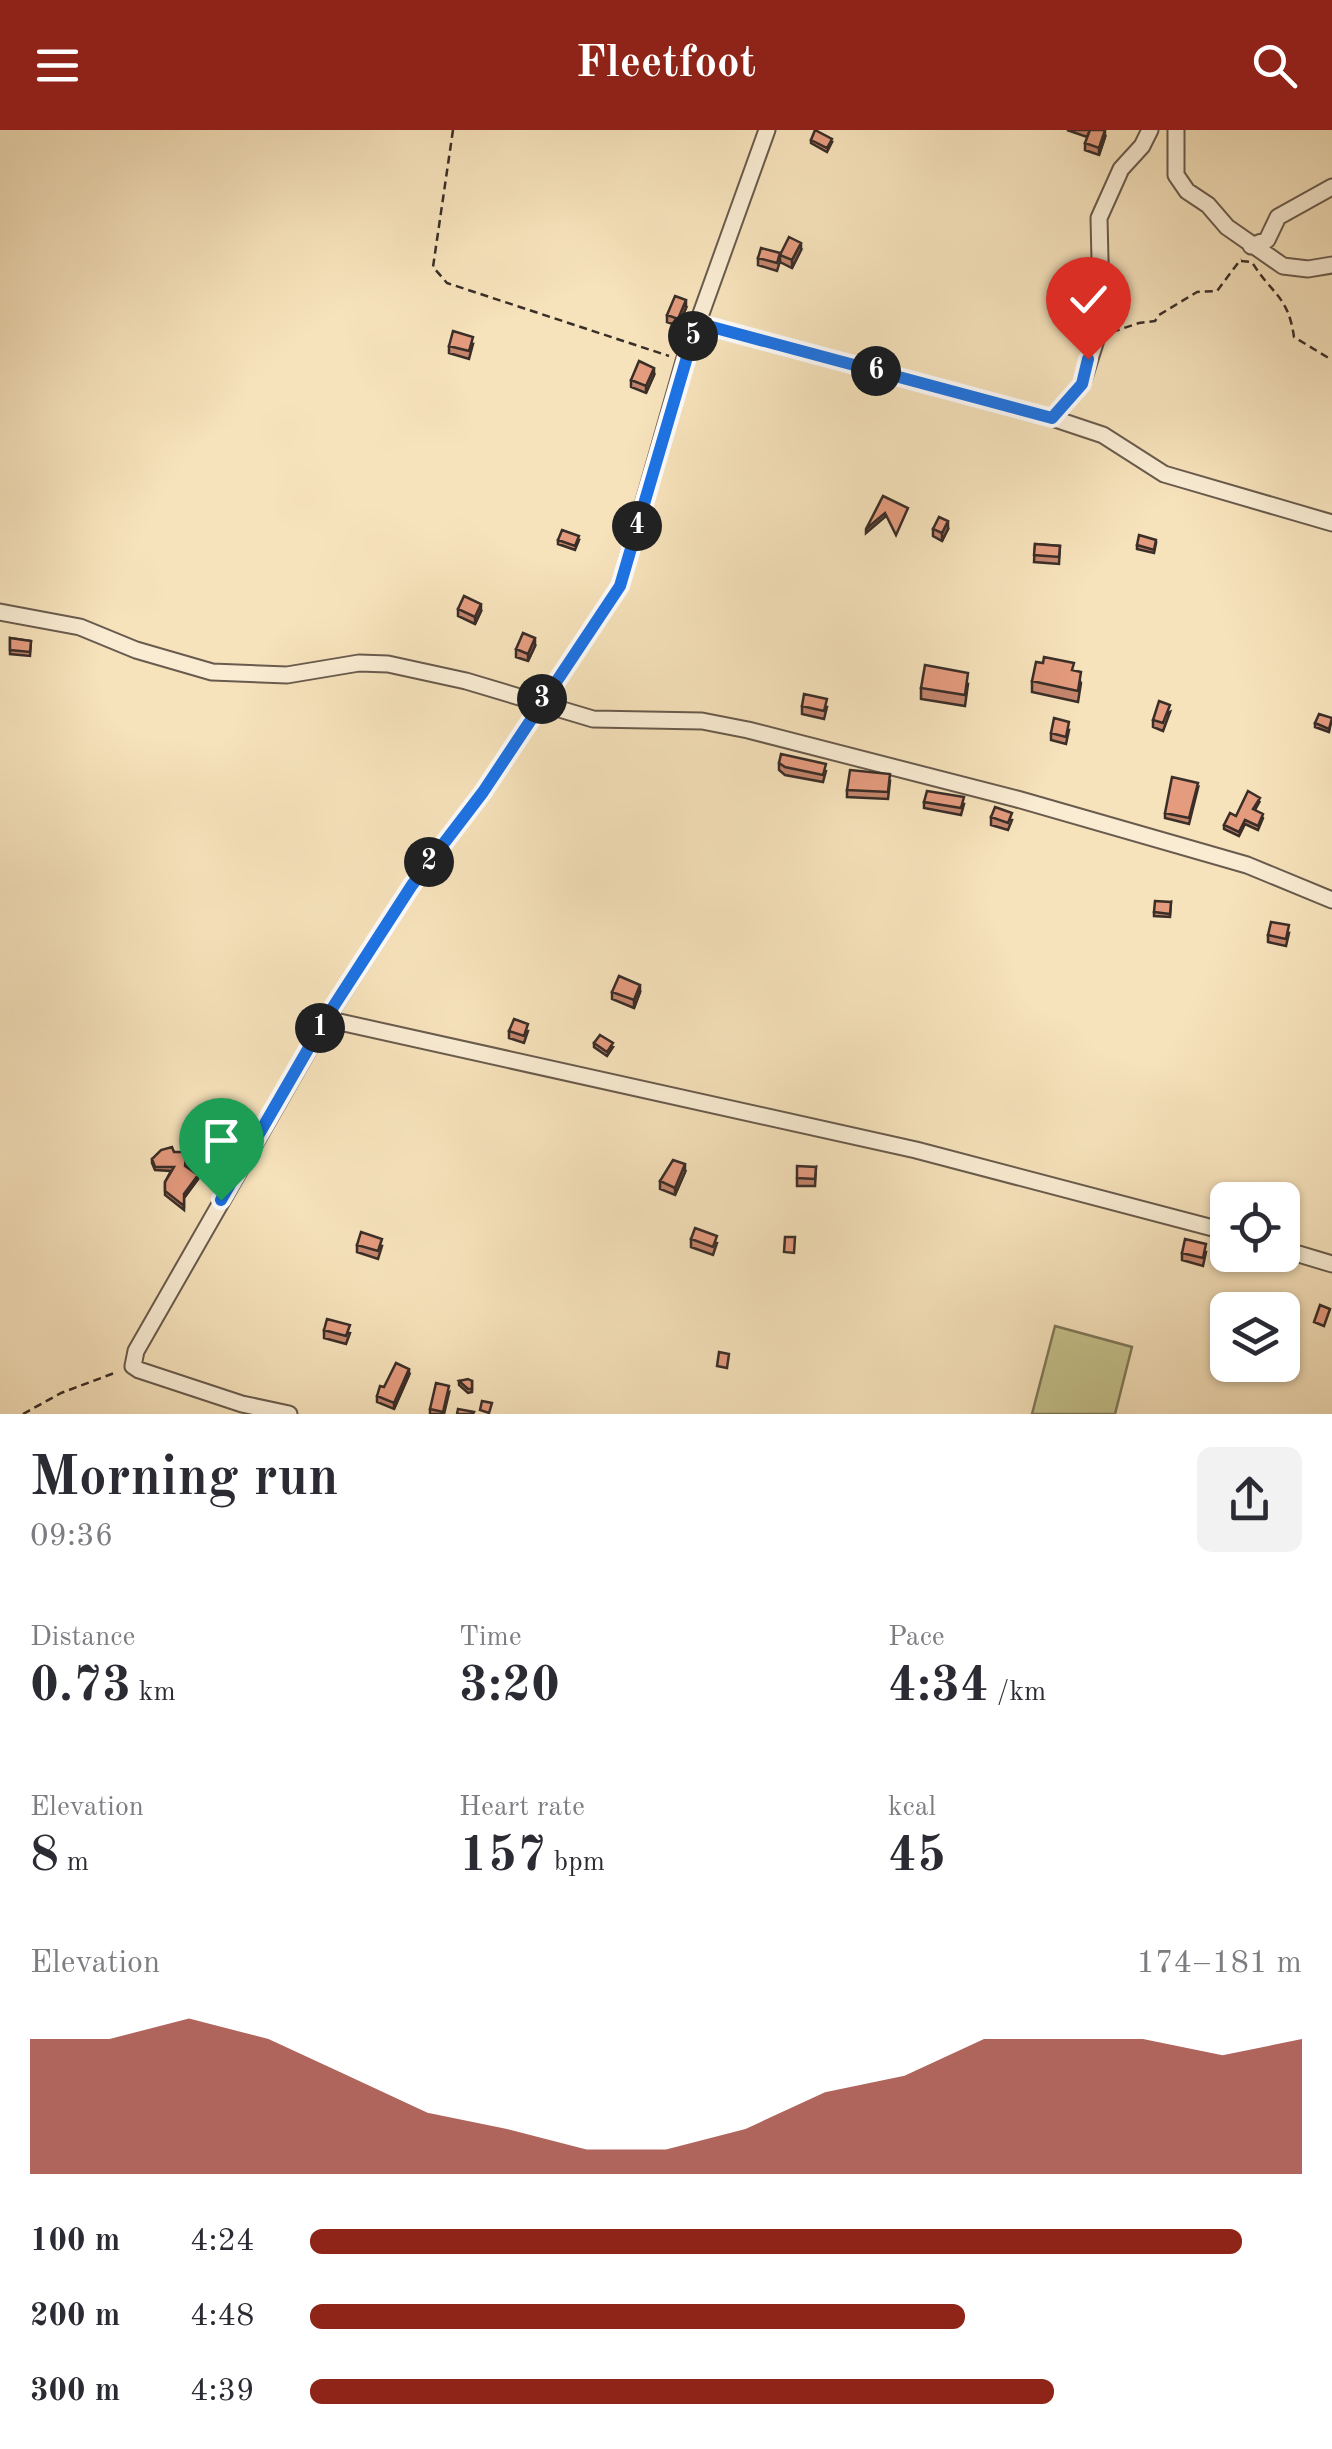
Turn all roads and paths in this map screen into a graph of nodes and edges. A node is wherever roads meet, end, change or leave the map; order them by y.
1 (453, 130) edge
2 (767, 130) edge
3 (1150, 130) edge
4 (1176, 130) edge
5 (1332, 186) edge
6 (1250, 246) junction
7 (1240, 261) junction
8 (1332, 264) edge
9 (697, 323) junction
10 (1096, 340) junction
11 (1332, 360) edge
12 (684, 361) junction
13 (1052, 418) junction
14 (1332, 523) edge
15 (0, 612) edge
16 (539, 704) junction
17 (1332, 900) edge
18 (326, 1018) junction
19 (1210, 1227) edge
20 (1300, 1254) edge
21 (1332, 1264) edge
22 (133, 1366) junction
23 (23, 1414) edge
24 (288, 1414) edge

1 - 12 path
2 - 9 street
3 - 10 street
4 - 6 street
5 - 6 street
6 - 7 path
6 - 8 street
7 - 10 path
7 - 11 path
9 - 12 street
9 - 13 street
10 - 13 street
12 - 16 street
13 - 14 street
15 - 16 street
16 - 17 street
16 - 18 street
18 - 19 street
18 - 22 street
20 - 21 street
22 - 23 path
22 - 24 street

